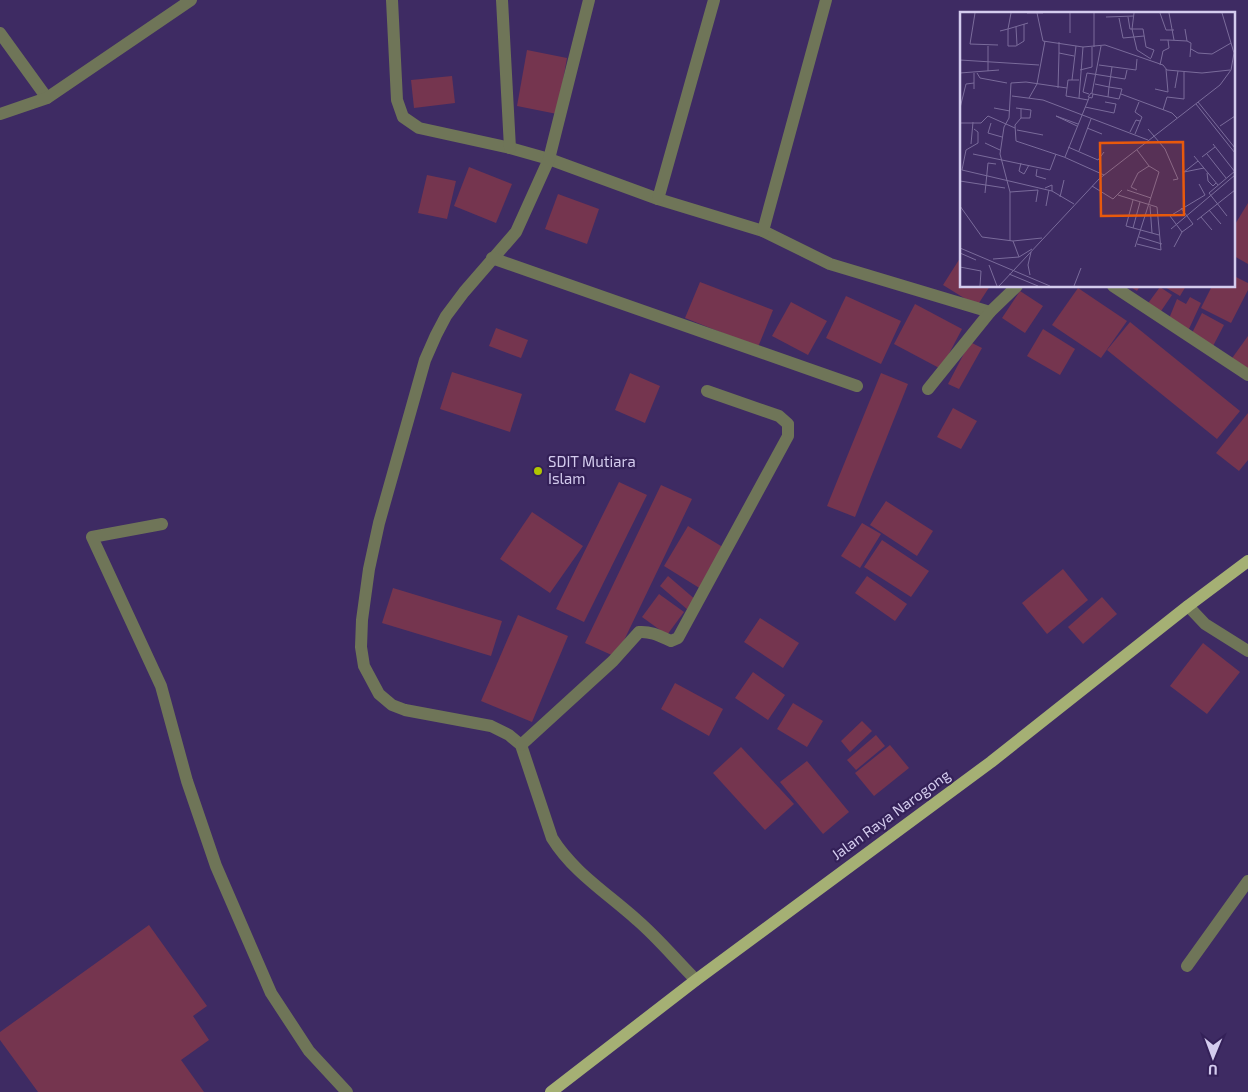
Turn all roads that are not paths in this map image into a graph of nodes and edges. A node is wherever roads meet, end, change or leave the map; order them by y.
1 (191, 0) edge
2 (392, 0) edge
3 (502, 0) edge
4 (589, 0) edge
5 (714, 0) edge
6 (826, 0) edge
7 (0, 34) edge
8 (47, 98) junction
9 (0, 114) edge
10 (510, 148) junction
11 (549, 159) junction
12 (658, 199) junction
13 (763, 231) junction
14 (492, 258) junction
15 (1015, 288) edge
16 (1116, 288) edge
17 (990, 312) junction
18 (1248, 376) edge
19 (857, 386) dead end
20 (928, 389) dead end
21 (707, 391) dead end
22 (162, 524) dead end
23 (1248, 562) edge
24 (1188, 606) junction
25 (1248, 650) edge
26 (521, 745) junction
27 (1248, 881) edge
28 (1187, 966) dead end
29 (696, 980) junction
30 (347, 1092) edge
31 (551, 1092) edge

1 - 8 street
2 - 10 street
3 - 10 street
4 - 11 street
5 - 12 street
6 - 13 street
7 - 8 street
8 - 9 street
10 - 11 street
11 - 12 street
11 - 14 street
12 - 13 street
13 - 17 street
14 - 19 street
14 - 26 street
15 - 17 street
16 - 18 street
17 - 20 street
21 - 26 street
22 - 30 street
23 - 24 main road, Jalan Raya Narogong
24 - 25 street
24 - 29 main road, Jalan Raya Narogong
26 - 29 street
27 - 28 street
29 - 31 main road, Jalan Raya Narogong

